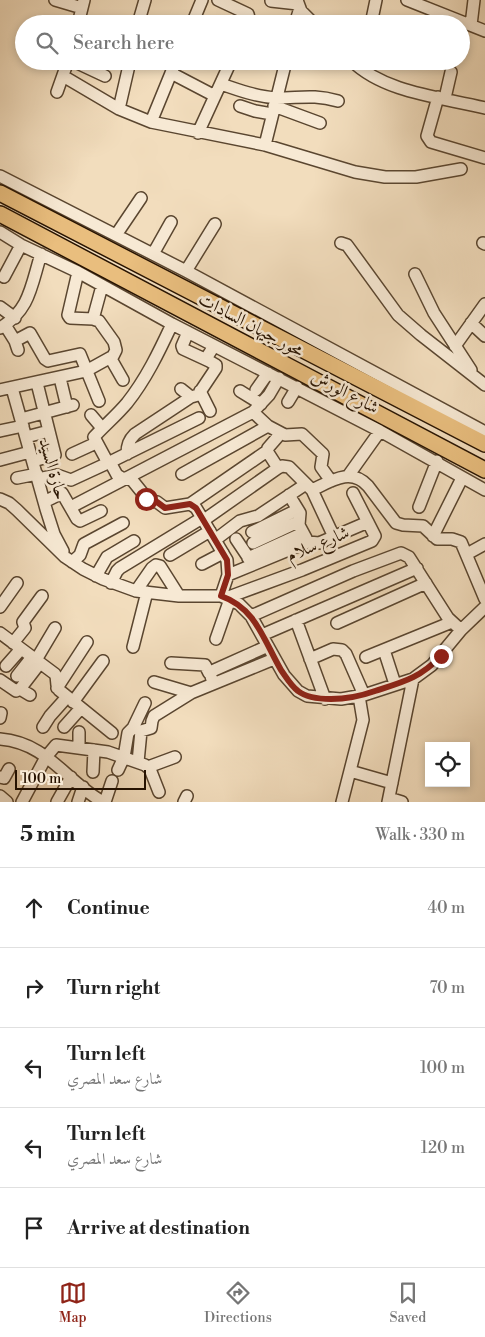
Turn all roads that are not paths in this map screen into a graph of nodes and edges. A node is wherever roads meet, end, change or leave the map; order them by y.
1 (55, 0) edge
2 (145, 0) edge
3 (202, 0) edge
4 (218, 0) edge
5 (376, 0) edge
6 (407, 0) edge
7 (474, 0) edge
8 (271, 1) dead end
9 (83, 4) edge
10 (298, 4) edge
11 (142, 15) edge
12 (196, 15) edge
13 (248, 15) edge
14 (307, 15) edge
15 (372, 15) edge
16 (445, 15) edge
17 (471, 25) joint
18 (485, 31) edge
19 (65, 70) edge
20 (92, 70) edge
21 (128, 70) edge
22 (172, 70) edge
23 (224, 70) edge
24 (284, 70) edge
25 (363, 70) edge
26 (451, 72) dead end
27 (171, 73) junction
28 (63, 76) junction
29 (105, 76) dead end
30 (220, 84) junction
31 (57, 92) dead end
32 (215, 96) junction
33 (441, 97) junction
34 (338, 101) dead end
35 (240, 106) dead end
36 (274, 106) junction
37 (485, 108) edge
38 (119, 109) junction
39 (151, 122) junction
40 (320, 122) dead end
41 (198, 133) junction
42 (265, 145) junction
43 (485, 158) edge
44 (461, 169) dead end
45 (0, 176) edge
46 (0, 192) edge
47 (140, 198) dead end
48 (0, 214) edge
49 (171, 222) dead end
50 (215, 224) dead end
51 (0, 232) edge
52 (116, 235) junction
53 (341, 243) dead end
54 (21, 245) junction
55 (40, 254) junction
56 (153, 254) junction
57 (186, 271) junction
58 (78, 272) junction
59 (415, 274) dead end
60 (4, 277) dead end
61 (102, 286) junction
62 (485, 304) edge
63 (0, 307) edge
64 (15, 318) junction
65 (93, 319) junction
66 (172, 324) junction
67 (471, 324) junction
68 (2, 327) edge
69 (188, 332) junction
70 (485, 336) edge
71 (214, 346) junction
72 (455, 346) junction
73 (111, 359) junction
74 (209, 361) junction
75 (86, 371) junction
76 (268, 373) junction
77 (60, 378) junction
78 (280, 378) junction
79 (123, 380) dead end
80 (37, 383) junction
81 (481, 383) edge
82 (297, 387) junction
83 (12, 388) junction
84 (181, 389) dead end
85 (216, 389) dead end
86 (0, 390) edge
87 (199, 390) junction
88 (256, 390) dead end
89 (240, 391) dead end
90 (99, 400) dead end
91 (288, 402) dead end
92 (257, 408) junction
93 (210, 411) dead end
94 (44, 413) junction
95 (92, 415) dead end
96 (200, 418) dead end
97 (22, 422) junction
98 (268, 426) junction
99 (102, 428) junction
100 (380, 430) junction
101 (0, 431) edge
102 (49, 431) junction
103 (485, 432) edge
104 (281, 433) junction
105 (26, 437) junction
106 (96, 443) junction
107 (485, 444) edge
108 (267, 451) junction
109 (72, 454) dead end
110 (127, 454) junction
111 (32, 457) junction
112 (0, 460) edge
113 (437, 461) junction
114 (109, 463) junction
115 (278, 468) junction
116 (485, 470) edge
117 (182, 474) dead end
118 (348, 476) junction
119 (38, 477) junction
120 (17, 478) dead end
121 (462, 478) junction
122 (127, 479) junction
123 (331, 481) junction
124 (309, 487) junction
125 (485, 490) edge
126 (353, 493) dead end
127 (289, 495) junction
128 (0, 499) edge
129 (44, 502) junction
130 (190, 504) junction
131 (419, 507) dead end
132 (70, 508) junction
133 (298, 510) junction
134 (101, 511) dead end
135 (203, 519) junction
136 (298, 522) junction
137 (368, 522) junction
138 (123, 523) dead end
139 (213, 536) junction
140 (433, 536) junction
141 (306, 537) junction
142 (334, 537) junction
143 (236, 539) dead end
144 (485, 544) edge
145 (223, 553) junction
146 (344, 553) junction
147 (467, 554) junction
148 (170, 556) dead end
149 (137, 558) junction
150 (69, 560) junction
151 (250, 561) junction
152 (202, 564) dead end
153 (417, 568) junction
154 (302, 570) junction
155 (353, 571) junction
156 (228, 575) junction
157 (96, 576) junction
158 (17, 582) dead end
159 (111, 582) junction
160 (426, 583) junction
161 (312, 590) junction
162 (141, 592) junction
163 (42, 596) dead end
164 (179, 596) junction
165 (226, 597) junction
166 (485, 599) edge
167 (0, 607) edge
168 (485, 608) edge
169 (251, 616) junction
170 (296, 620) junction
171 (337, 624) dead end
172 (457, 626) junction
173 (55, 628) dead end
174 (0, 633) edge
175 (262, 635) junction
176 (216, 639) dead end
177 (87, 642) dead end
178 (17, 646) junction
179 (133, 646) dead end
180 (268, 646) junction
181 (384, 650) junction
182 (366, 657) dead end
183 (274, 659) junction
184 (310, 659) junction
185 (36, 660) junction
186 (103, 661) dead end
187 (171, 662) dead end
188 (6, 666) dead end
189 (17, 676) dead end
190 (211, 679) junction
191 (413, 679) junction
192 (0, 680) edge
193 (154, 682) dead end
194 (396, 684) junction
195 (57, 688) junction
196 (191, 693) junction
197 (362, 696) junction
198 (325, 699) junction
199 (74, 702) junction
200 (145, 703) dead end
201 (43, 727) dead end
202 (64, 727) dead end
203 (79, 732) dead end
204 (112, 733) dead end
205 (0, 739) edge
206 (79, 748) junction
207 (94, 750) junction
208 (46, 757) junction
209 (124, 757) junction
210 (175, 757) dead end
211 (143, 765) junction
212 (118, 770) dead end
213 (350, 771) junction
214 (94, 772) dead end
215 (71, 777) junction
216 (112, 781) dead end
217 (392, 783) junction
218 (83, 787) junction
219 (159, 792) dead end
220 (0, 796) edge
221 (92, 799) edge
222 (389, 800) edge
223 (7, 802) edge
224 (22, 802) edge
225 (57, 802) edge
226 (78, 802) edge
227 (104, 802) edge
228 (342, 802) edge
229 (402, 802) edge

1 - 9 street
2 - 11 street
3 - 12 street
4 - 13 street
5 - 15 street
6 - 16 street
7 - 17 street
8 - 10 street
10 - 14 street
17 - 18 street
19 - 28 street
20 - 29 street
21 - 38 street
22 - 27 street
23 - 30 street
24 - 36 street
25 - 33 street
26 - 33 street
27 - 32 street
27 - 39 street
28 - 31 street
28 - 38 street
30 - 32 street
30 - 36 street
32 - 41 street
33 - 37 street
33 - 43 street
34 - 36 street
35 - 36 street
36 - 40 street
36 - 42 street
38 - 39 street
39 - 41 street
41 - 42 street
42 - 44 street
45 - 52 street
46 - 107 main road, محور جيهان السادات
47 - 52 street
48 - 116 main road, محور جيهان السادات
49 - 56 street
50 - 57 street
51 - 54 street, شارع الورش
52 - 56 street
53 - 81 street
54 - 55 street, شارع الورش
54 - 60 street
55 - 58 street, شارع الورش
55 - 64 street
56 - 57 street
57 - 103 street
58 - 61 street, شارع الورش
58 - 65 street
59 - 72 street
61 - 65 street
61 - 66 street, شارع الورش
62 - 67 street
63 - 64 street
64 - 68 street
65 - 73 street
66 - 69 street, شارع الورش
66 - 99 street
67 - 70 street
67 - 72 street
68 - 75 street
69 - 71 street, شارع الورش
69 - 74 street
71 - 74 street
71 - 76 street, شارع الورش
72 - 81 street
73 - 75 street
73 - 79 street
74 - 87 street
75 - 77 street
75 - 90 street
76 - 78 street, شارع الورش
76 - 88 street
77 - 80 street
77 - 94 street
78 - 82 street, شارع الورش
78 - 92 street
80 - 83 street
80 - 94 street
82 - 91 street
82 - 100 street, شارع الورش
83 - 86 street
83 - 97 street, حارة السيد
84 - 87 street
85 - 87 street
87 - 93 street
87 - 110 street
89 - 92 street
92 - 98 street
92 - 122 street
94 - 97 street
94 - 102 street
95 - 99 street
96 - 110 street
97 - 101 street
97 - 105 street, حارة السيد
98 - 104 street
98 - 117 street
99 - 106 street
100 - 113 street, شارع الورش
100 - 118 street
102 - 105 street
102 - 111 street
104 - 108 street
104 - 123 street
105 - 111 street, حارة السيد
106 - 109 street
106 - 114 street
108 - 115 street
108 - 130 street
110 - 114 street
111 - 112 street
111 - 119 street, حارة السيد
113 - 121 street, شارع الورش
113 - 131 street
114 - 119 street
114 - 122 street
115 - 124 street
115 - 135 street
118 - 123 street
118 - 140 street
119 - 120 street
119 - 129 street, حارة السيد
121 - 125 street, شارع الورش
121 - 140 street
122 - 130 street
122 - 132 street
123 - 124 street
124 - 127 street
124 - 142 street
126 - 137 street, شارع سلام
127 - 133 street
127 - 139 street
128 - 150 street
129 - 132 street
129 - 150 street, حارة السيد
130 - 135 street
132 - 134 street
133 - 136 street
133 - 136 street
135 - 139 street
135 - 149 street
136 - 141 street
137 - 142 street
137 - 146 street, شارع سلام
138 - 150 street
139 - 145 street
139 - 148 street
140 - 147 street
141 - 142 street
141 - 151 street
143 - 151 street
144 - 147 street
145 - 152 street
145 - 156 street
146 - 154 street, شارع سلام
146 - 155 street
147 - 166 street
149 - 157 street
149 - 159 street
150 - 157 street
151 - 156 street
153 - 155 street
153 - 160 street
153 - 170 street
154 - 161 street
154 - 165 street, شارع سلام
155 - 161 street
156 - 165 street
157 - 159 street
158 - 167 street
159 - 162 street
160 - 171 street
160 - 172 street
161 - 169 street
162 - 164 street
162 - 164 street
162 - 179 street
163 - 178 street
164 - 165 street
165 - 169 street
165 - 176 street
168 - 172 street
169 - 175 street
170 - 175 street
170 - 184 street
172 - 181 street
172 - 191 street
173 - 185 street
174 - 178 street
175 - 180 street
177 - 195 street
178 - 185 street
178 - 188 street
180 - 183 street
180 - 190 street
181 - 182 street
181 - 194 street
183 - 190 street
183 - 198 street
184 - 197 street
184 - 198 street
185 - 189 street
185 - 192 street
185 - 195 street
186 - 199 street
187 - 190 street
190 - 196 street
191 - 194 street
191 - 217 street
193 - 196 street
194 - 197 street
195 - 199 street
196 - 211 street
197 - 198 street
197 - 213 street
199 - 201 street
199 - 202 street
199 - 204 street
200 - 209 street
203 - 206 street
205 - 208 street
206 - 207 street
206 - 208 street
207 - 209 street
207 - 214 street
208 - 215 street
208 - 224 street
209 - 211 street
209 - 212 street
210 - 211 street
211 - 219 street
213 - 217 street
213 - 228 street
215 - 218 street
215 - 225 street
216 - 227 street
217 - 222 street
218 - 221 street
218 - 226 street
220 - 223 street
221 - 227 street
222 - 229 street

